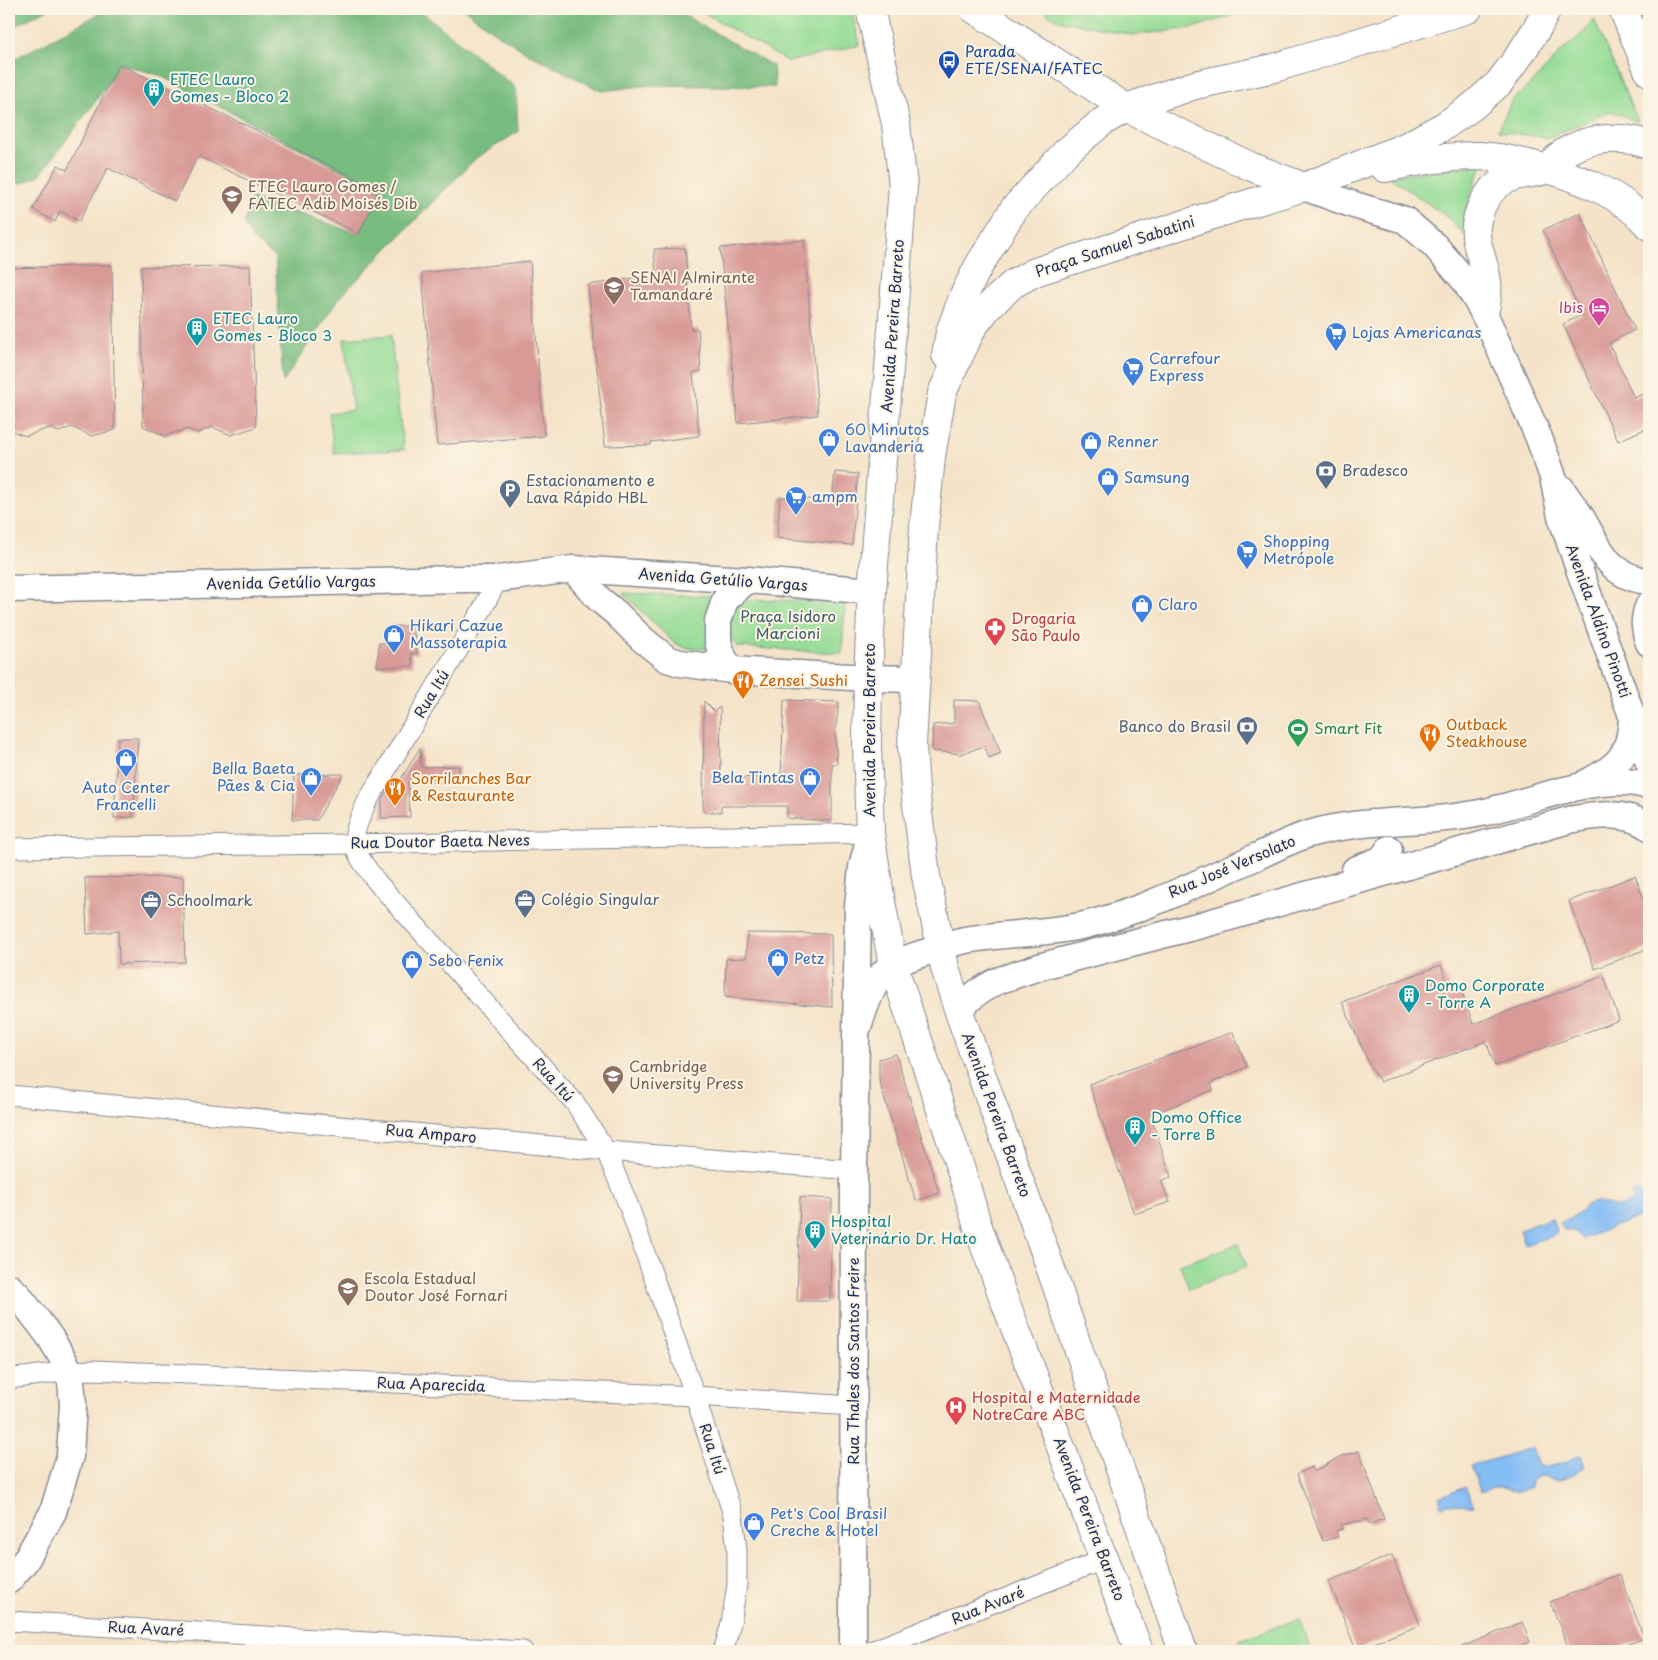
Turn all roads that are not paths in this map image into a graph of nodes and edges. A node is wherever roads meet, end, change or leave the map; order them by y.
1 (870, 9) edge
2 (974, 9) edge
3 (1468, 9) edge
4 (1547, 9) edge
5 (1623, 9) edge
6 (1649, 72) edge
7 (1126, 108) junction
8 (1594, 140) junction
9 (1649, 145) edge
10 (1547, 169) junction
11 (1577, 178) junction
12 (1304, 187) junction
13 (1649, 226) edge
14 (1484, 313) junction
15 (942, 393) junction
16 (1553, 477) junction
17 (573, 568) junction
18 (498, 579) junction
19 (747, 580) junction
20 (1649, 581) edge
21 (9, 589) edge
22 (872, 591) junction
23 (1649, 604) edge
24 (1649, 642) edge
25 (732, 670) junction
26 (868, 678) junction
27 (915, 679) junction
28 (1632, 715) junction
29 (1649, 763) edge
30 (1649, 786) edge
31 (1577, 788) junction
32 (1381, 822) junction
33 (1649, 827) edge
34 (870, 833) junction
35 (353, 844) junction
36 (9, 848) edge
37 (1270, 850) junction
38 (1393, 860) junction
39 (1205, 924) junction
40 (941, 947) junction
41 (893, 965) junction
42 (958, 1009) junction
43 (857, 1029) junction
44 (9, 1094) edge
45 (606, 1151) junction
46 (854, 1170) junction
47 (9, 1287) edge
48 (70, 1370) junction
49 (9, 1379) edge
50 (695, 1396) junction
51 (854, 1406) junction
52 (1105, 1559) junction
53 (9, 1580) edge
54 (9, 1621) edge
55 (523, 1651) edge
56 (722, 1651) edge
57 (853, 1651) edge
58 (872, 1651) edge
59 (1139, 1651) edge
60 (1183, 1651) edge

1 - 22 main road, Avenida Pereira Barreto
2 - 7 main road
3 - 7 main road
4 - 12 main road, Praça Samuel Sabatini
5 - 6 main road
7 - 12 main road
7 - 15 main road
8 - 9 main road
8 - 10 main road
8 - 11 main road
10 - 11 main road
10 - 12 main road
10 - 14 main road
11 - 13 main road
12 - 14 street, Avenida Aldino Pinotti
12 - 15 main road, Praça Samuel Sabatini
14 - 16 street, Avenida Aldino Pinotti
15 - 27 main road, Praça Samuel Sabatini
16 - 20 street, Avenida Aldino Pinotti
16 - 28 street, Avenida Aldino Pinotti
17 - 18 street, Avenida Getúlio Vargas
17 - 19 street, Avenida Getúlio Vargas
17 - 25 street
18 - 21 street, Avenida Getúlio Vargas
18 - 35 street, Rua Itú
19 - 22 street, Avenida Getúlio Vargas
19 - 25 street
22 - 26 main road, Avenida Pereira Barreto
23 - 24 street
25 - 26 street
26 - 27 street
26 - 34 main road, Avenida Pereira Barreto
27 - 40 main road, Avenida Pereira Barreto
28 - 29 street, Avenida Aldino Pinotti
28 - 31 street
30 - 31 street, Rua José Versolato
31 - 32 street, Rua José Versolato
32 - 37 street, Rua José Versolato
32 - 38 street
33 - 38 street
34 - 35 street, Rua Doutor Baeta Neves
34 - 41 main road, Avenida Pereira Barreto
34 - 43 street, Rua Thales dos Santos Freire
35 - 36 street, Rua Doutor Baeta Neves
35 - 45 street, Rua Itú
37 - 39 street
37 - 40 street, Rua José Versolato
38 - 39 street
39 - 42 street
40 - 41 street, Rua José Versolato
40 - 42 main road, Avenida Pereira Barreto
41 - 43 street, Rua José Versolato
41 - 52 main road, Avenida Pereira Barreto
42 - 60 main road, Avenida Pereira Barreto
43 - 46 street, Rua Thales dos Santos Freire
44 - 45 street, Rua Amparo
45 - 46 street, Rua Amparo
45 - 50 street, Rua Itú
46 - 51 street, Rua Thales dos Santos Freire
47 - 48 street
48 - 49 street, Rua Aparecida
48 - 50 street, Rua Aparecida
48 - 53 street
50 - 51 street, Rua Aparecida
50 - 56 street, Rua Itú
51 - 57 street, Rua Thales dos Santos Freire
52 - 58 street, Rua Avaré
52 - 59 main road, Avenida Pereira Barreto
54 - 55 street, Rua Avaré

